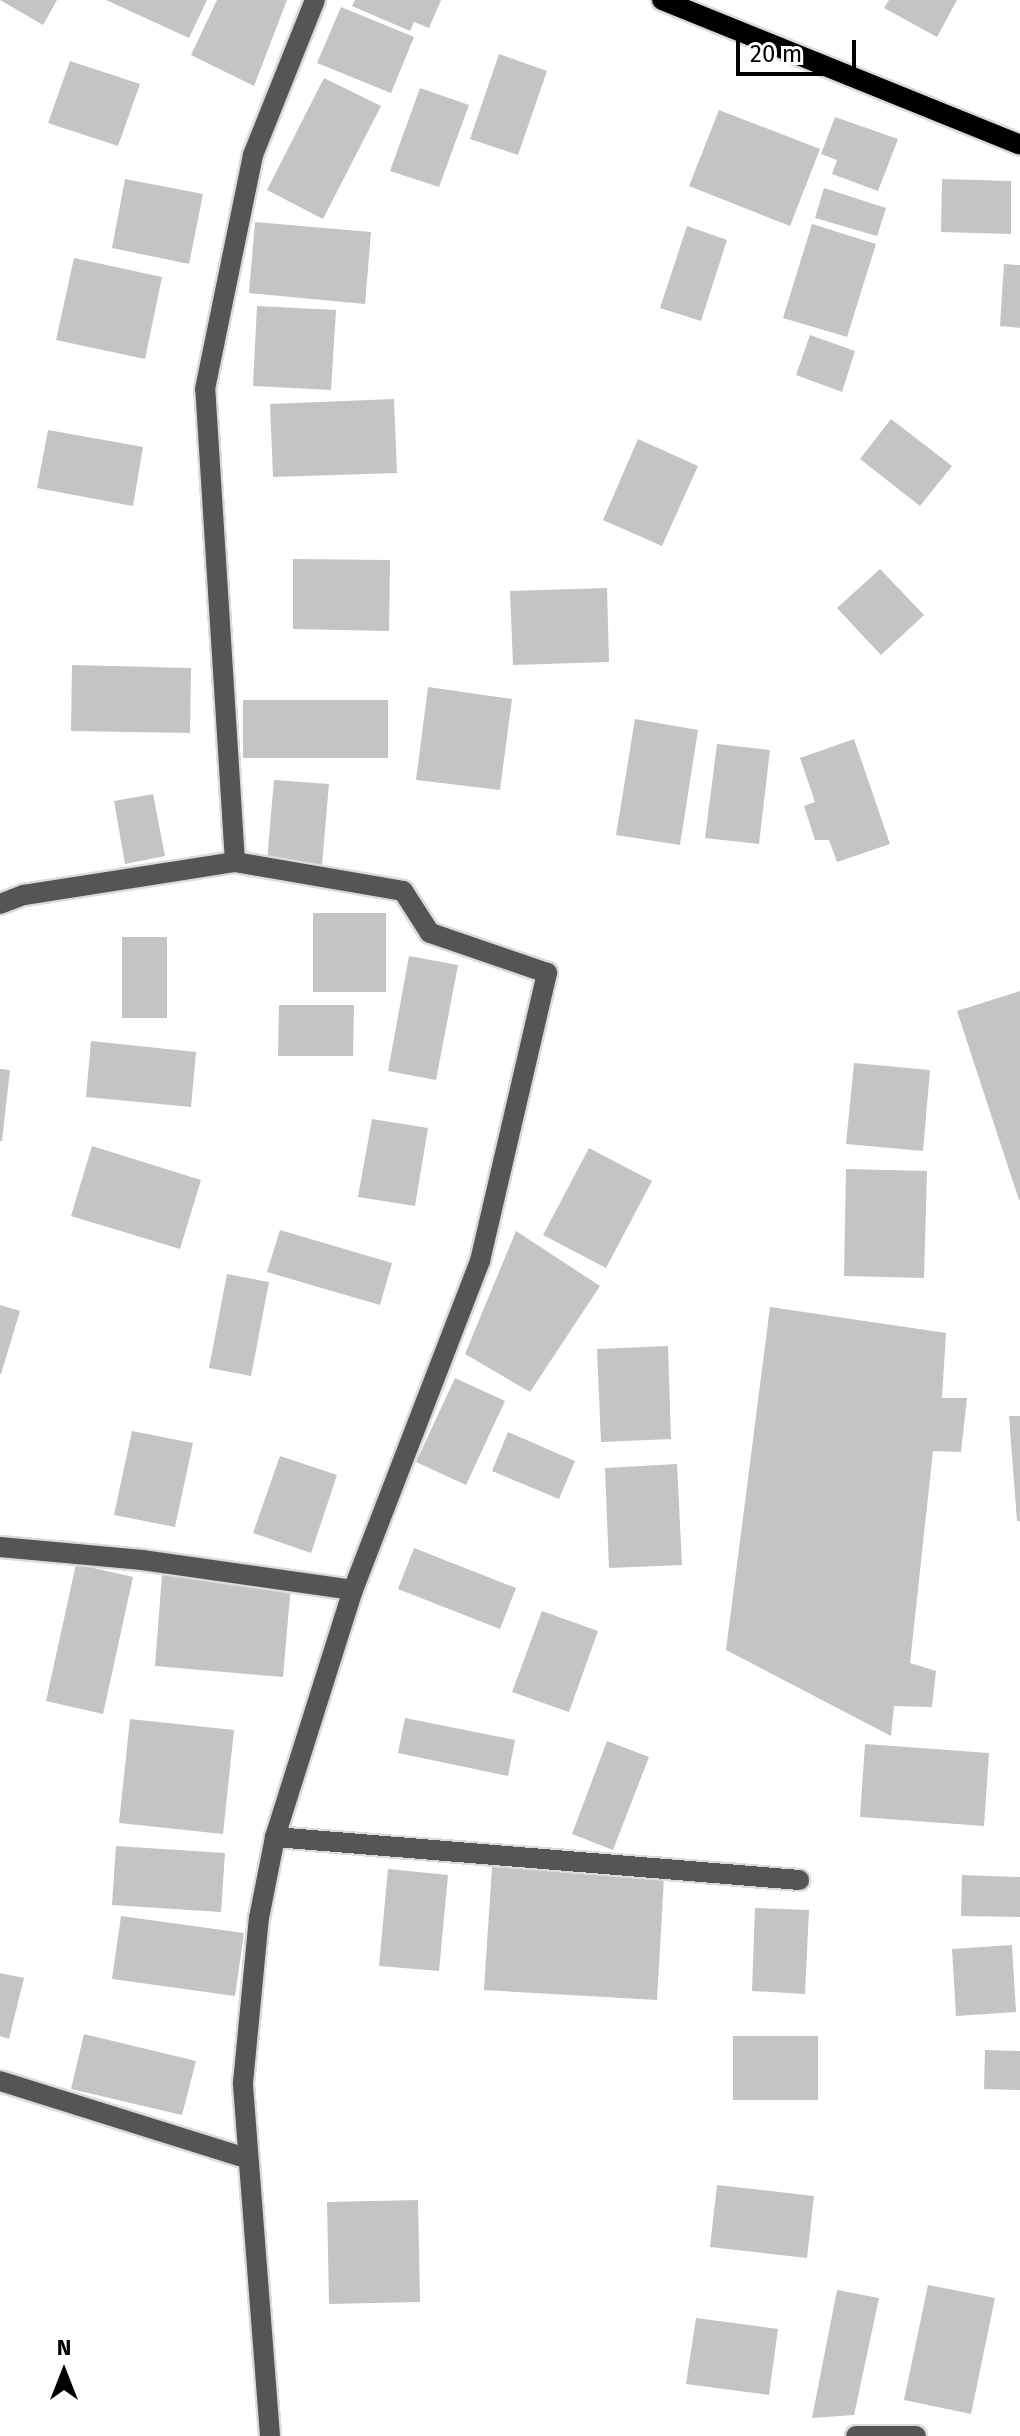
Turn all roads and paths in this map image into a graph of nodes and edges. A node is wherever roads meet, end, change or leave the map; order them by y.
1 (315, 0) edge
2 (662, 0) edge
3 (1020, 145) edge
4 (235, 862) junction
5 (0, 904) edge
6 (0, 1547) edge
7 (353, 1590) junction
8 (275, 1837) junction
9 (799, 1880) dead end
10 (0, 2081) edge
11 (246, 2158) junction
12 (270, 2436) edge
13 (856, 2436) edge
14 (916, 2436) edge

1 - 4 street
2 - 3 main road
4 - 5 street
4 - 7 street
6 - 7 street
7 - 8 street
8 - 9 street
8 - 11 street
10 - 11 street
11 - 12 street
13 - 14 street

